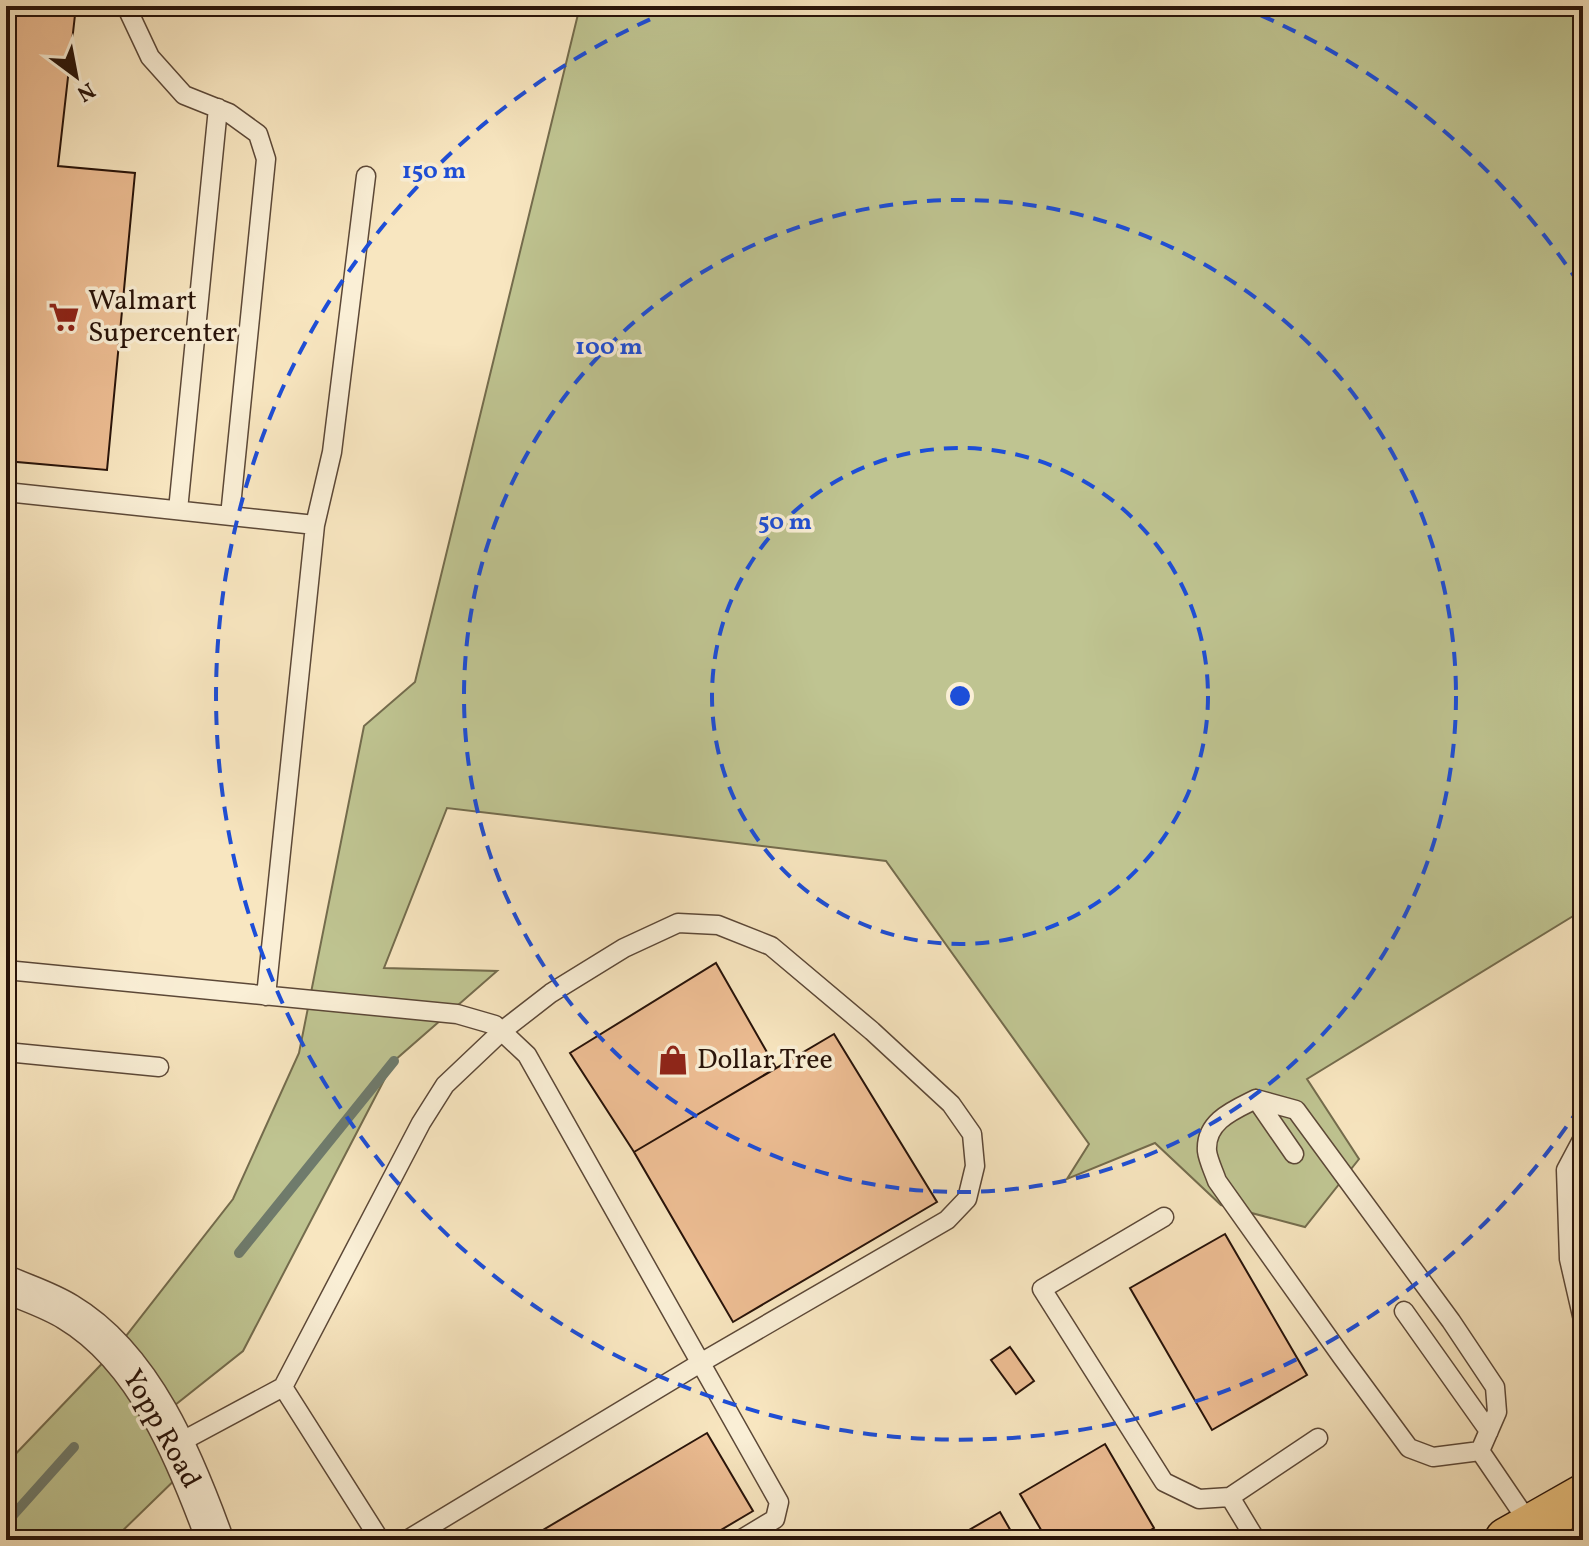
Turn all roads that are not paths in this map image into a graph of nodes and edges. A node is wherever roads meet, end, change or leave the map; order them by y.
1 (126, 6) edge
2 (218, 108) junction
3 (366, 176) dead end
4 (6, 492) edge
5 (178, 510) junction
6 (230, 516) junction
7 (315, 525) junction
8 (6, 970) edge
9 (266, 996) junction
10 (502, 1031) junction
11 (6, 1052) edge
12 (159, 1067) dead end
13 (1256, 1099) junction
14 (1583, 1138) edge
15 (1294, 1154) dead end
16 (1164, 1217) dead end
17 (6, 1284) edge
18 (1404, 1311) dead end
19 (1583, 1320) edge
20 (702, 1362) junction
21 (283, 1387) junction
22 (1489, 1431) junction
23 (1318, 1438) dead end
24 (175, 1445) junction
25 (1480, 1451) junction
26 (1230, 1497) junction
27 (1583, 1497) edge
28 (1519, 1533) edge
29 (215, 1540) edge
30 (380, 1540) edge
31 (407, 1540) edge
32 (740, 1540) edge
33 (1256, 1540) edge

1 - 2 lane
2 - 5 lane
2 - 6 lane
3 - 7 lane
4 - 5 lane
5 - 6 lane
6 - 7 lane
7 - 9 lane
8 - 9 lane
9 - 10 lane
10 - 20 lane
10 - 20 lane
10 - 21 lane
11 - 12 lane
13 - 15 lane
13 - 22 lane
13 - 25 lane
14 - 19 lane
16 - 26 lane
17 - 24 street, Yopp Road
18 - 22 lane
20 - 31 lane
20 - 32 lane
21 - 24 lane
21 - 30 lane
22 - 25 lane
23 - 26 lane
24 - 29 street, Yopp Road
25 - 28 lane
26 - 33 lane
27 - 28 main road

